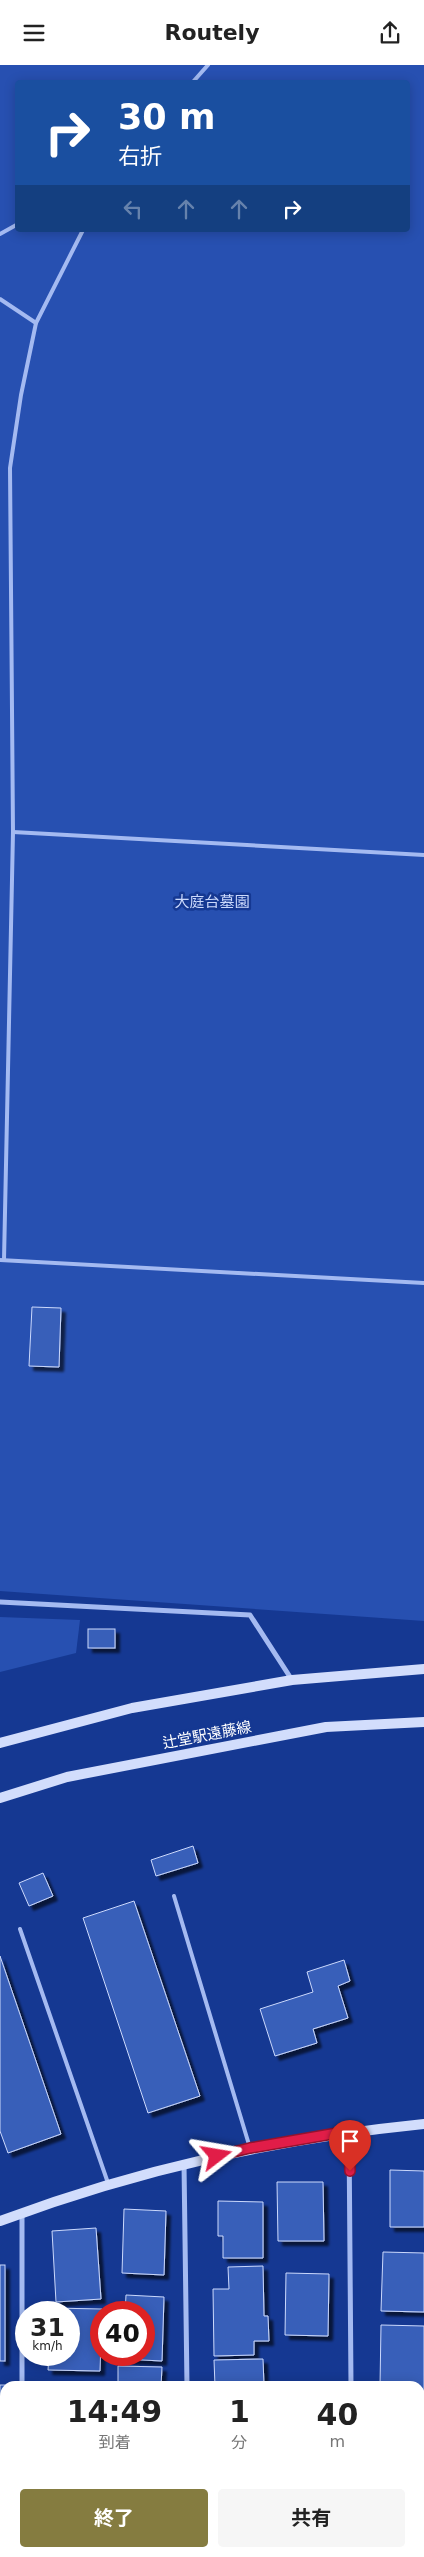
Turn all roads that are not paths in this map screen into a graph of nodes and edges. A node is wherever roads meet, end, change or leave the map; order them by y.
1 (208, 65) edge
2 (195, 80) edge
3 (15, 226) edge
4 (82, 232) edge
5 (0, 234) edge
6 (0, 299) edge
7 (36, 323) junction
8 (13, 832) junction
9 (424, 855) edge
10 (2, 1260) edge
11 (424, 1283) edge
12 (0, 1602) edge
13 (424, 1669) edge
14 (292, 1680) junction
15 (424, 1722) edge
16 (0, 1743) edge
17 (0, 1798) edge
18 (174, 1896) dead end
19 (20, 1929) dead end
20 (424, 2124) edge
21 (349, 2131) junction
22 (250, 2148) junction
23 (184, 2164) junction
24 (108, 2183) junction
25 (22, 2213) junction
26 (0, 2221) edge
27 (22, 2381) edge
28 (187, 2381) edge
29 (351, 2381) edge

1 - 2 lane
3 - 5 lane
4 - 7 lane
6 - 7 lane
7 - 8 lane
8 - 9 lane
8 - 10 lane
10 - 11 lane
12 - 14 street
13 - 14 street
14 - 16 street
15 - 17 street, 辻堂駅遠藤線
18 - 22 lane
19 - 24 lane
20 - 21 street
21 - 22 street
21 - 29 street
22 - 23 street
23 - 24 street
23 - 28 street
24 - 25 street
25 - 26 street
25 - 27 street

